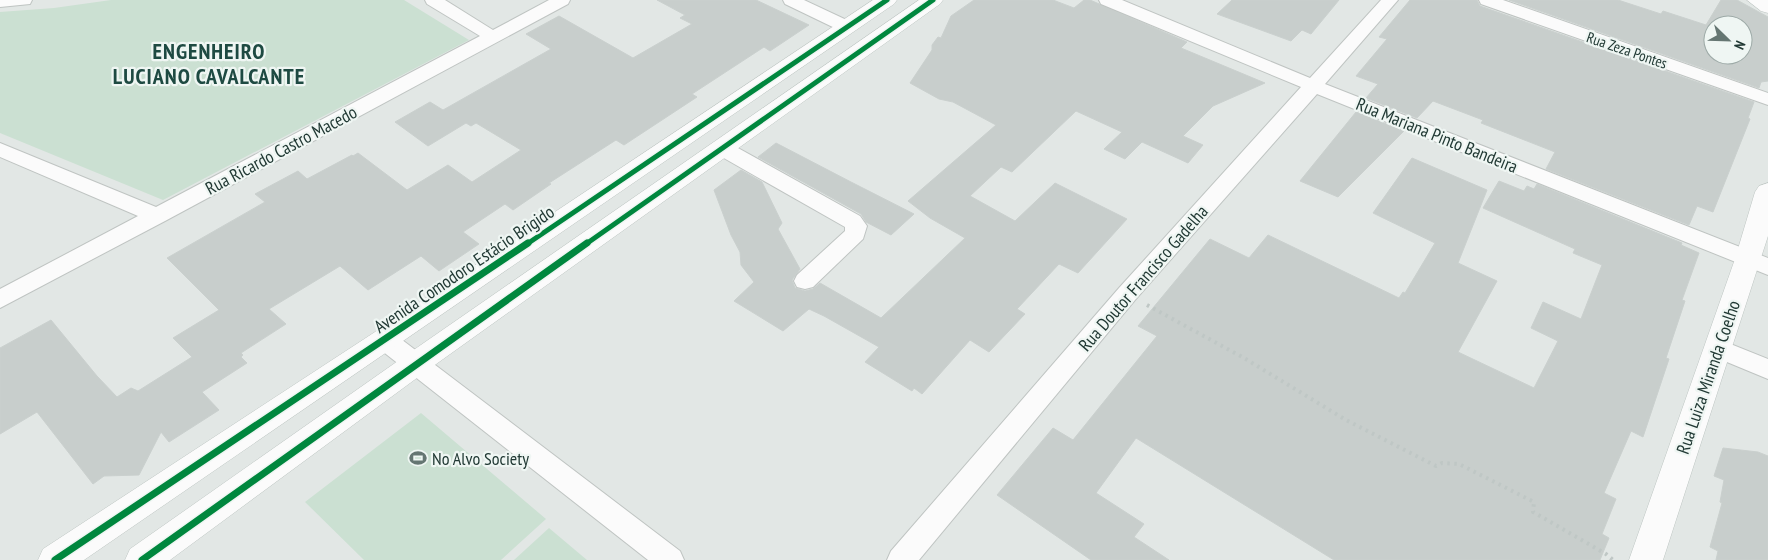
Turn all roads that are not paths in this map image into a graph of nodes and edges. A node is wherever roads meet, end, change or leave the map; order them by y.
1 (24, 0) edge
2 (433, 0) edge
3 (562, 0) edge
4 (791, 0) edge
5 (887, 0) edge
6 (933, 0) edge
7 (1107, 0) edge
8 (1390, 0) edge
9 (1487, 0) edge
10 (1758, 0) edge
11 (0, 2) edge
12 (1768, 6) edge
13 (847, 27) junction
14 (493, 37) junction
15 (1314, 86) junction
16 (1768, 99) edge
17 (722, 148) junction
18 (0, 149) edge
19 (1768, 192) edge
20 (158, 216) junction
21 (1758, 263) edge
22 (805, 281) dead end
23 (0, 300) edge
24 (385, 340) junction
25 (1718, 348) junction
26 (415, 364) junction
27 (1768, 369) edge
28 (55, 560) edge
29 (142, 560) edge
30 (670, 560) edge
31 (901, 560) edge
32 (1646, 560) edge

1 - 11 street
2 - 14 street
3 - 14 street, Rua Ricardo Castro Macedo
4 - 13 street
5 - 13 main road, Avenida Comodoro Estácio Brigido
6 - 17 main road
7 - 15 street, Rua Mariana Pinto Bandeira
8 - 15 street, Rua Doutor Francisco Gadelha
9 - 16 street, Rua Zeza Pontes
10 - 12 main road
13 - 24 main road, Avenida Comodoro Estácio Brigido
14 - 20 street, Rua Ricardo Castro Macedo
15 - 21 street, Rua Mariana Pinto Bandeira
15 - 31 street, Rua Doutor Francisco Gadelha
17 - 22 street
17 - 26 main road
18 - 20 street
19 - 21 main road, Rua Luiza Miranda Coelho
20 - 23 street, Rua Ricardo Castro Macedo
21 - 25 main road, Rua Luiza Miranda Coelho
24 - 26 street
24 - 28 main road, Avenida Comodoro Estácio Brigido
25 - 27 street
25 - 32 main road, Rua Luiza Miranda Coelho
26 - 29 main road
26 - 30 street

